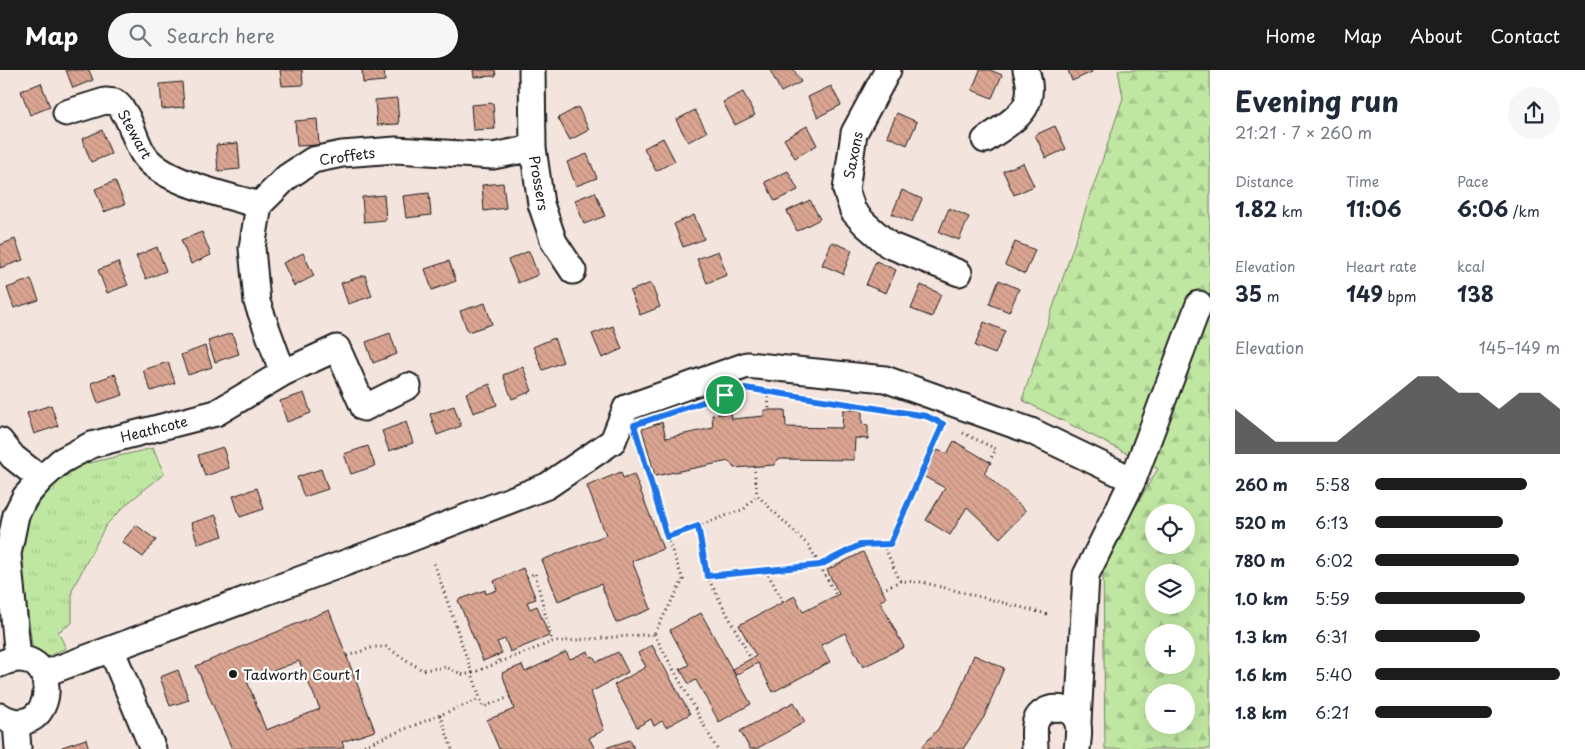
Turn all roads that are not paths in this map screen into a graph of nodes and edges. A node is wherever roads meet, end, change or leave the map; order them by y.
1 (532, 70) edge
2 (888, 70) edge
3 (1026, 70) edge
4 (66, 113) dead end
5 (985, 140) dead end
6 (533, 148) junction
7 (258, 205) junction
8 (573, 271) dead end
9 (959, 273) dead end
10 (1199, 304) dead end
11 (283, 373) junction
12 (408, 386) dead end
13 (0, 441) edge
14 (41, 480) junction
15 (1133, 480) junction
16 (111, 649) junction
17 (9, 662) edge
18 (43, 674) junction
19 (8, 719) edge
20 (1078, 722) junction
21 (18, 749) edge
22 (154, 749) edge
23 (1035, 749) edge
24 (1077, 749) edge

1 - 6 street, Prossers
2 - 9 street, Saxons
3 - 5 street
4 - 7 street, Stewart
6 - 7 street, Croffets
6 - 8 street, Prossers
7 - 11 street
10 - 15 street
11 - 12 street, Heathcote
11 - 14 street, Heathcote
13 - 14 street
14 - 17 street, Heathcote
15 - 16 street
15 - 20 street
16 - 18 street
16 - 22 street
17 - 18 street
18 - 19 street
19 - 21 street
20 - 23 street
20 - 24 street

